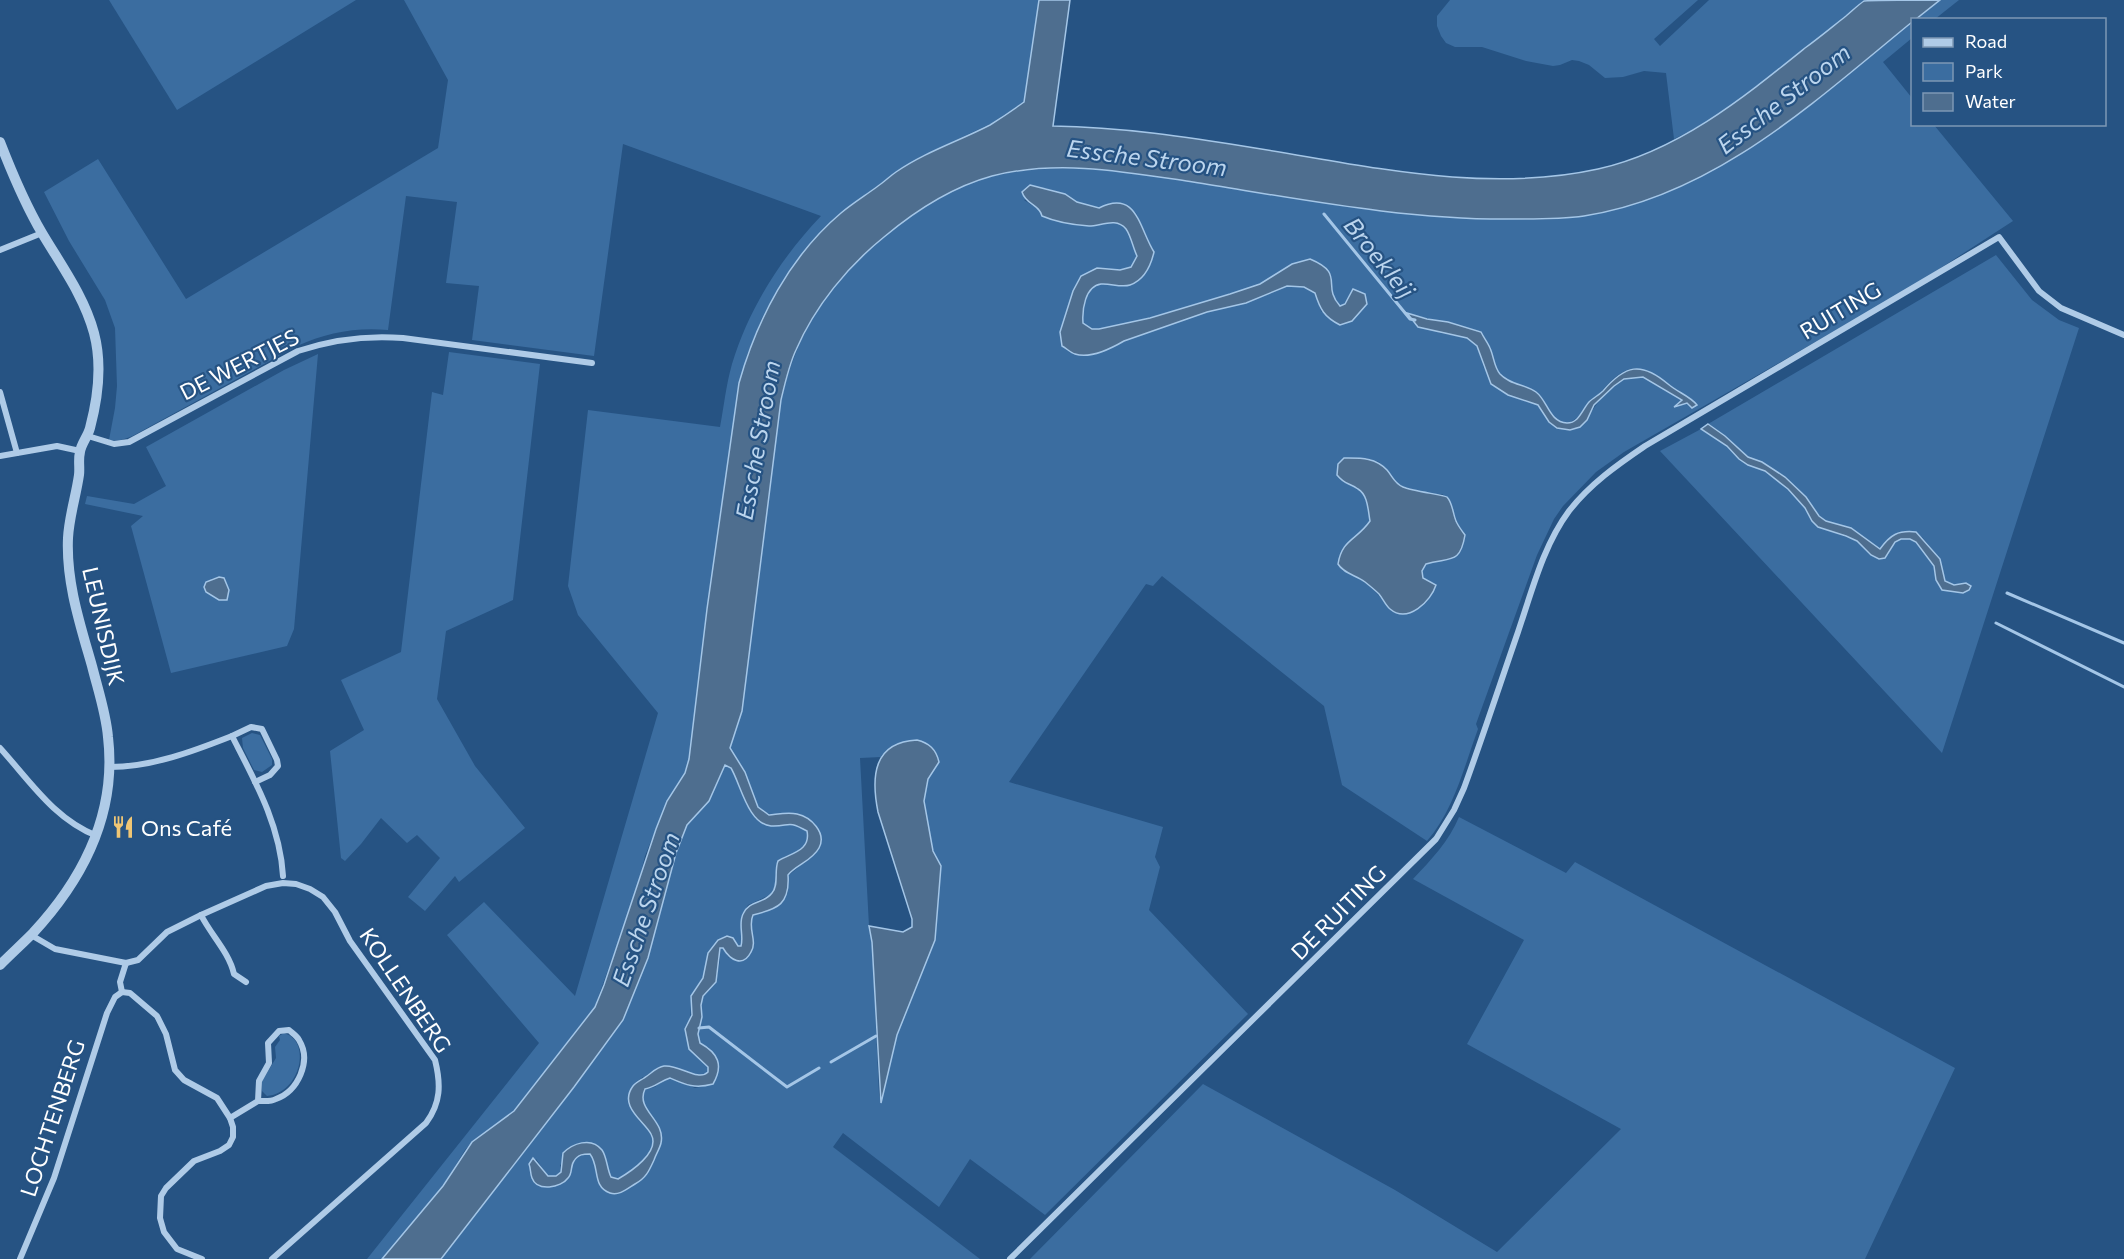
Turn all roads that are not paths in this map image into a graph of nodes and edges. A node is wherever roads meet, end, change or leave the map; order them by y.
1 (0, 142) edge
2 (42, 233) junction
3 (0, 250) edge
4 (2124, 335) edge
5 (592, 363) dead end
6 (0, 392) edge
7 (88, 436) junction
8 (80, 451) junction
9 (17, 453) junction
10 (0, 456) edge
11 (1569, 511) joint
12 (232, 736) junction
13 (0, 748) edge
14 (110, 767) junction
15 (255, 782) junction
16 (97, 836) junction
17 (284, 876) dead end
18 (201, 915) junction
19 (31, 935) junction
20 (126, 963) junction
21 (0, 965) edge
22 (246, 982) dead end
23 (122, 992) junction
24 (258, 1101) junction
25 (230, 1118) junction
26 (20, 1259) edge
27 (202, 1259) edge
28 (272, 1259) edge
29 (1010, 1259) edge

1 - 2 street, LEUNISDIJK
2 - 3 street
2 - 7 street, LEUNISDIJK
4 - 11 street, RUITING
5 - 7 street, DE WERTJES
6 - 9 street
7 - 8 street, LEUNISDIJK
8 - 9 street
8 - 14 street, LEUNISDIJK
9 - 10 street
11 - 29 street, DE RUITING
12 - 14 street
12 - 15 street
12 - 15 street
13 - 16 street
14 - 16 street, LEUNISDIJK
15 - 17 street
16 - 19 street, LEUNISDIJK
18 - 20 street, KOLLENBERG
18 - 22 street
18 - 28 street, KOLLENBERG
19 - 20 street
19 - 21 street, LEUNISDIJK
20 - 23 street
23 - 25 street
23 - 26 street, LOCHTENBERG
24 - 24 street
24 - 25 street
25 - 27 street

